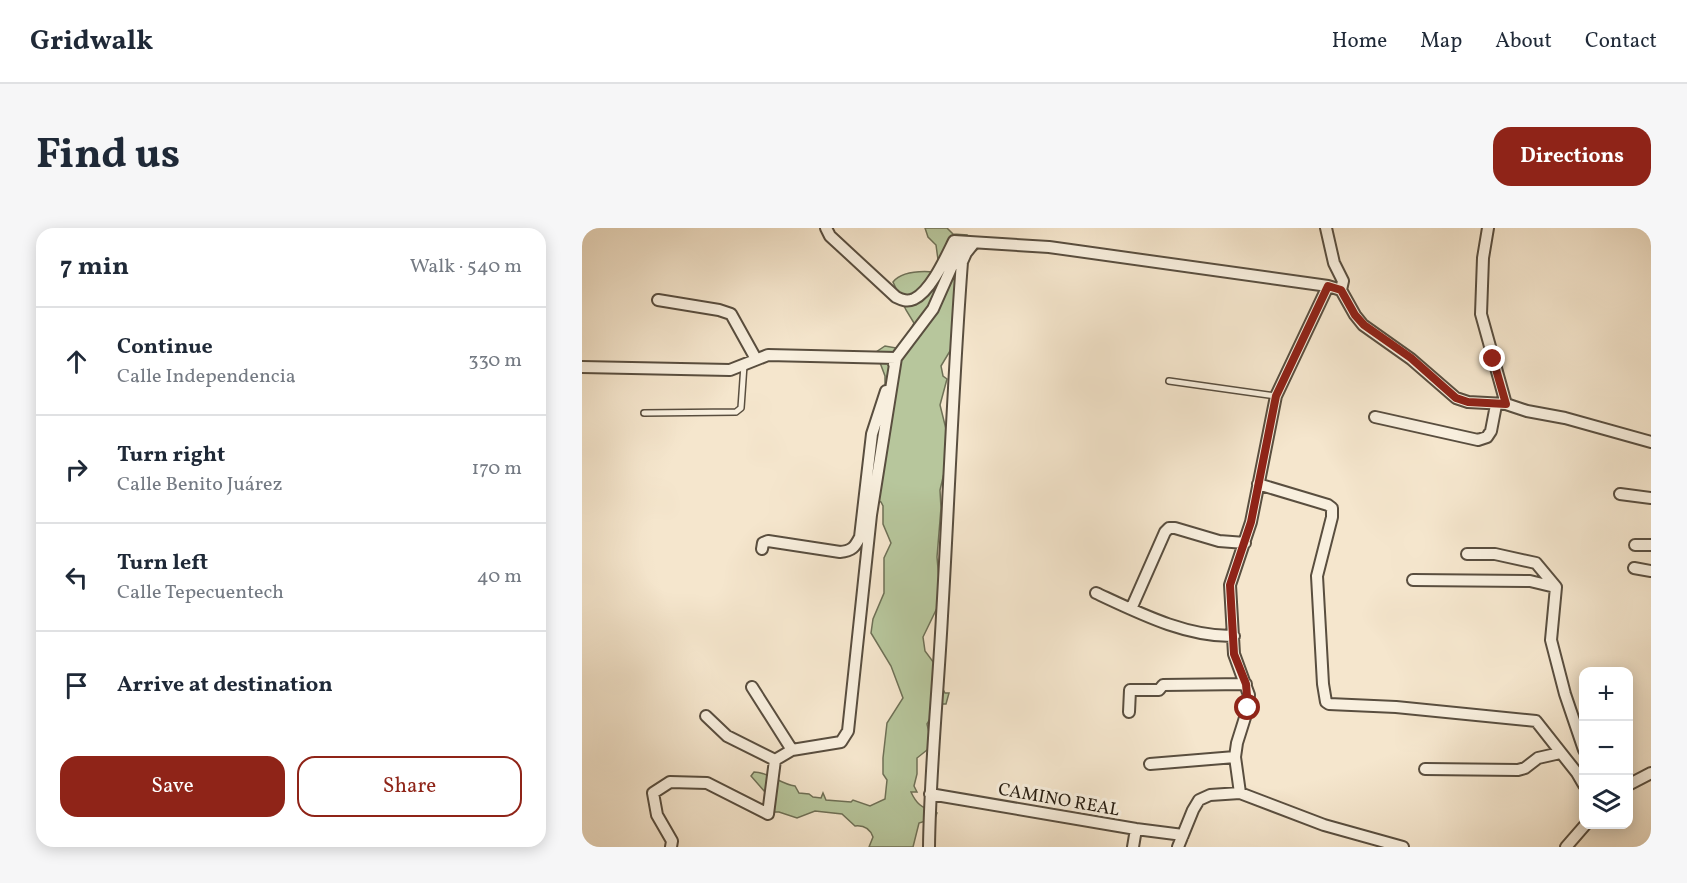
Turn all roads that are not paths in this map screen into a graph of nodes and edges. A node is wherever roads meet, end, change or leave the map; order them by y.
1 (954, 228) edge
2 (1326, 228) edge
3 (1488, 228) edge
4 (828, 232) edge
5 (959, 242) junction
6 (975, 243) junction
7 (1328, 286) junction
8 (1341, 290) junction
9 (658, 300) dead end
10 (756, 358) junction
11 (896, 358) junction
12 (744, 365) junction
13 (582, 367) edge
14 (1169, 381) dead end
15 (1276, 396) junction
16 (1501, 404) junction
17 (644, 413) dead end
18 (1374, 417) dead end
19 (1651, 442) edge
20 (1258, 484) junction
21 (1620, 494) dead end
22 (1651, 498) edge
23 (1245, 543) junction
24 (1635, 545) dead end
25 (1651, 545) edge
26 (762, 549) dead end
27 (1467, 554) dead end
28 (1634, 568) dead end
29 (1651, 571) edge
30 (1413, 580) dead end
31 (1556, 587) junction
32 (1096, 593) dead end
33 (1131, 609) junction
34 (1234, 636) junction
35 (1246, 684) junction
36 (752, 687) dead end
37 (1129, 712) dead end
38 (706, 716) dead end
39 (1579, 735) edge
40 (792, 750) junction
41 (1560, 753) junction
42 (1235, 757) junction
43 (775, 760) junction
44 (1150, 764) dead end
45 (1425, 769) dead end
46 (1651, 773) edge
47 (1579, 776) edge
48 (1633, 783) edge
49 (1240, 793) junction
50 (930, 794) junction
51 (1136, 829) junction
52 (1582, 829) edge
53 (1184, 835) junction
54 (1371, 843) edge
55 (671, 847) edge
56 (929, 847) edge
57 (1133, 847) edge
58 (1178, 847) edge
59 (1403, 847) edge
60 (1566, 847) edge

1 - 5 street
2 - 8 street
3 - 16 street
4 - 5 street
5 - 6 street
5 - 11 street
6 - 7 street
6 - 50 street
7 - 8 street
7 - 15 street
8 - 16 street
9 - 10 street
10 - 11 street
10 - 12 street
11 - 26 street
11 - 40 street
12 - 13 street
12 - 17 lane
14 - 15 lane
15 - 20 street
16 - 18 street
16 - 19 street
20 - 23 street
20 - 41 street
21 - 22 street
23 - 33 street
23 - 34 street
24 - 25 street
27 - 31 street
28 - 29 street
30 - 31 street
31 - 39 street
32 - 33 street
33 - 34 street
34 - 35 street
35 - 37 street
35 - 42 street
36 - 40 street
38 - 43 street
40 - 43 street
41 - 45 street
41 - 47 street
42 - 44 street
42 - 49 street
43 - 55 street
46 - 48 street
49 - 53 street
49 - 54 street
50 - 51 street, CAMINO REAL
50 - 56 street
51 - 53 street, CAMINO REAL
51 - 57 street
52 - 60 street
53 - 58 street
54 - 59 street

